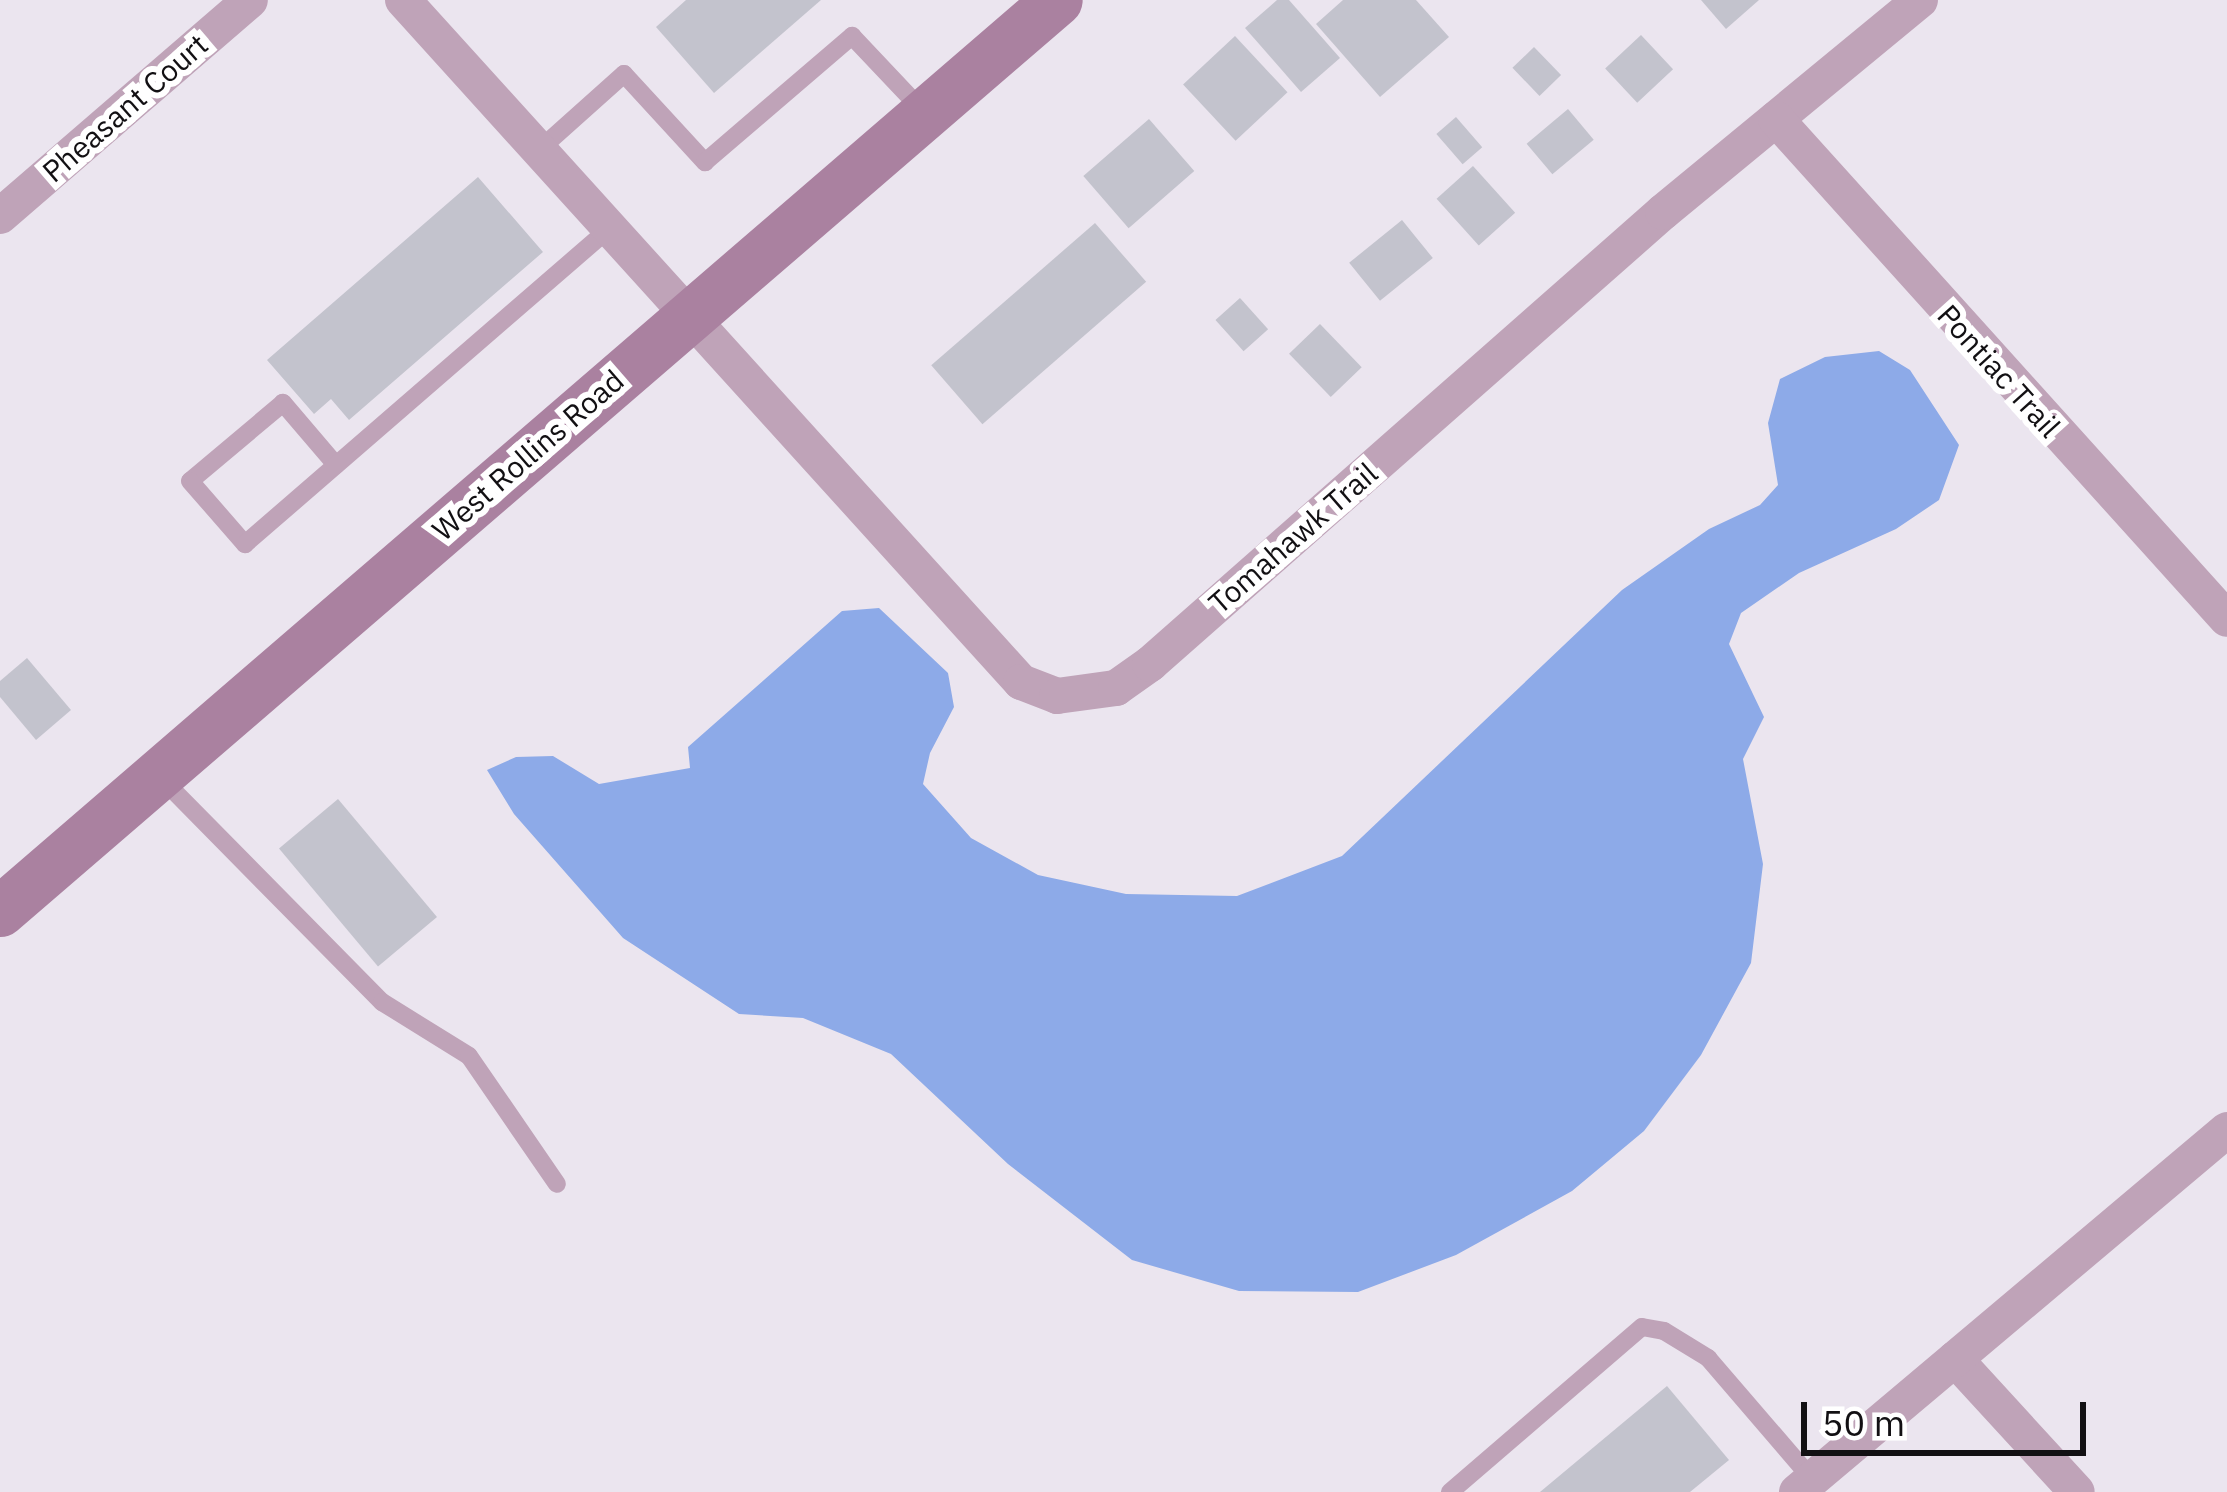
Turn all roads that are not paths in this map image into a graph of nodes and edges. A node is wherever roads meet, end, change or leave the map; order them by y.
1 (250, 0) edge
2 (403, 0) edge
3 (1057, 0) edge
4 (1920, 0) edge
5 (925, 113) junction
6 (1776, 119) junction
7 (539, 150) junction
8 (0, 216) edge
9 (610, 228) junction
10 (689, 315) junction
11 (336, 465) junction
12 (2227, 620) edge
13 (158, 775) junction
14 (0, 911) edge
15 (2227, 1130) edge
16 (557, 1184) dead end
17 (1955, 1358) junction
18 (1804, 1485) edge
19 (1452, 1492) edge
20 (2078, 1492) edge

1 - 8 street, Pheasant Court
2 - 7 street, Tomahawk Trail
3 - 5 main road, West Rollins Road
4 - 6 street, Tomahawk Trail
5 - 7 lane
5 - 10 main road, West Rollins Road
6 - 10 street, Tomahawk Trail
6 - 12 street, Pontiac Trail
7 - 9 street, Tomahawk Trail
9 - 10 street, Tomahawk Trail
9 - 11 lane
10 - 13 main road, West Rollins Road
11 - 11 lane
13 - 14 main road, West Rollins Road
13 - 16 lane
15 - 17 street
17 - 18 street
17 - 20 street
18 - 19 lane

